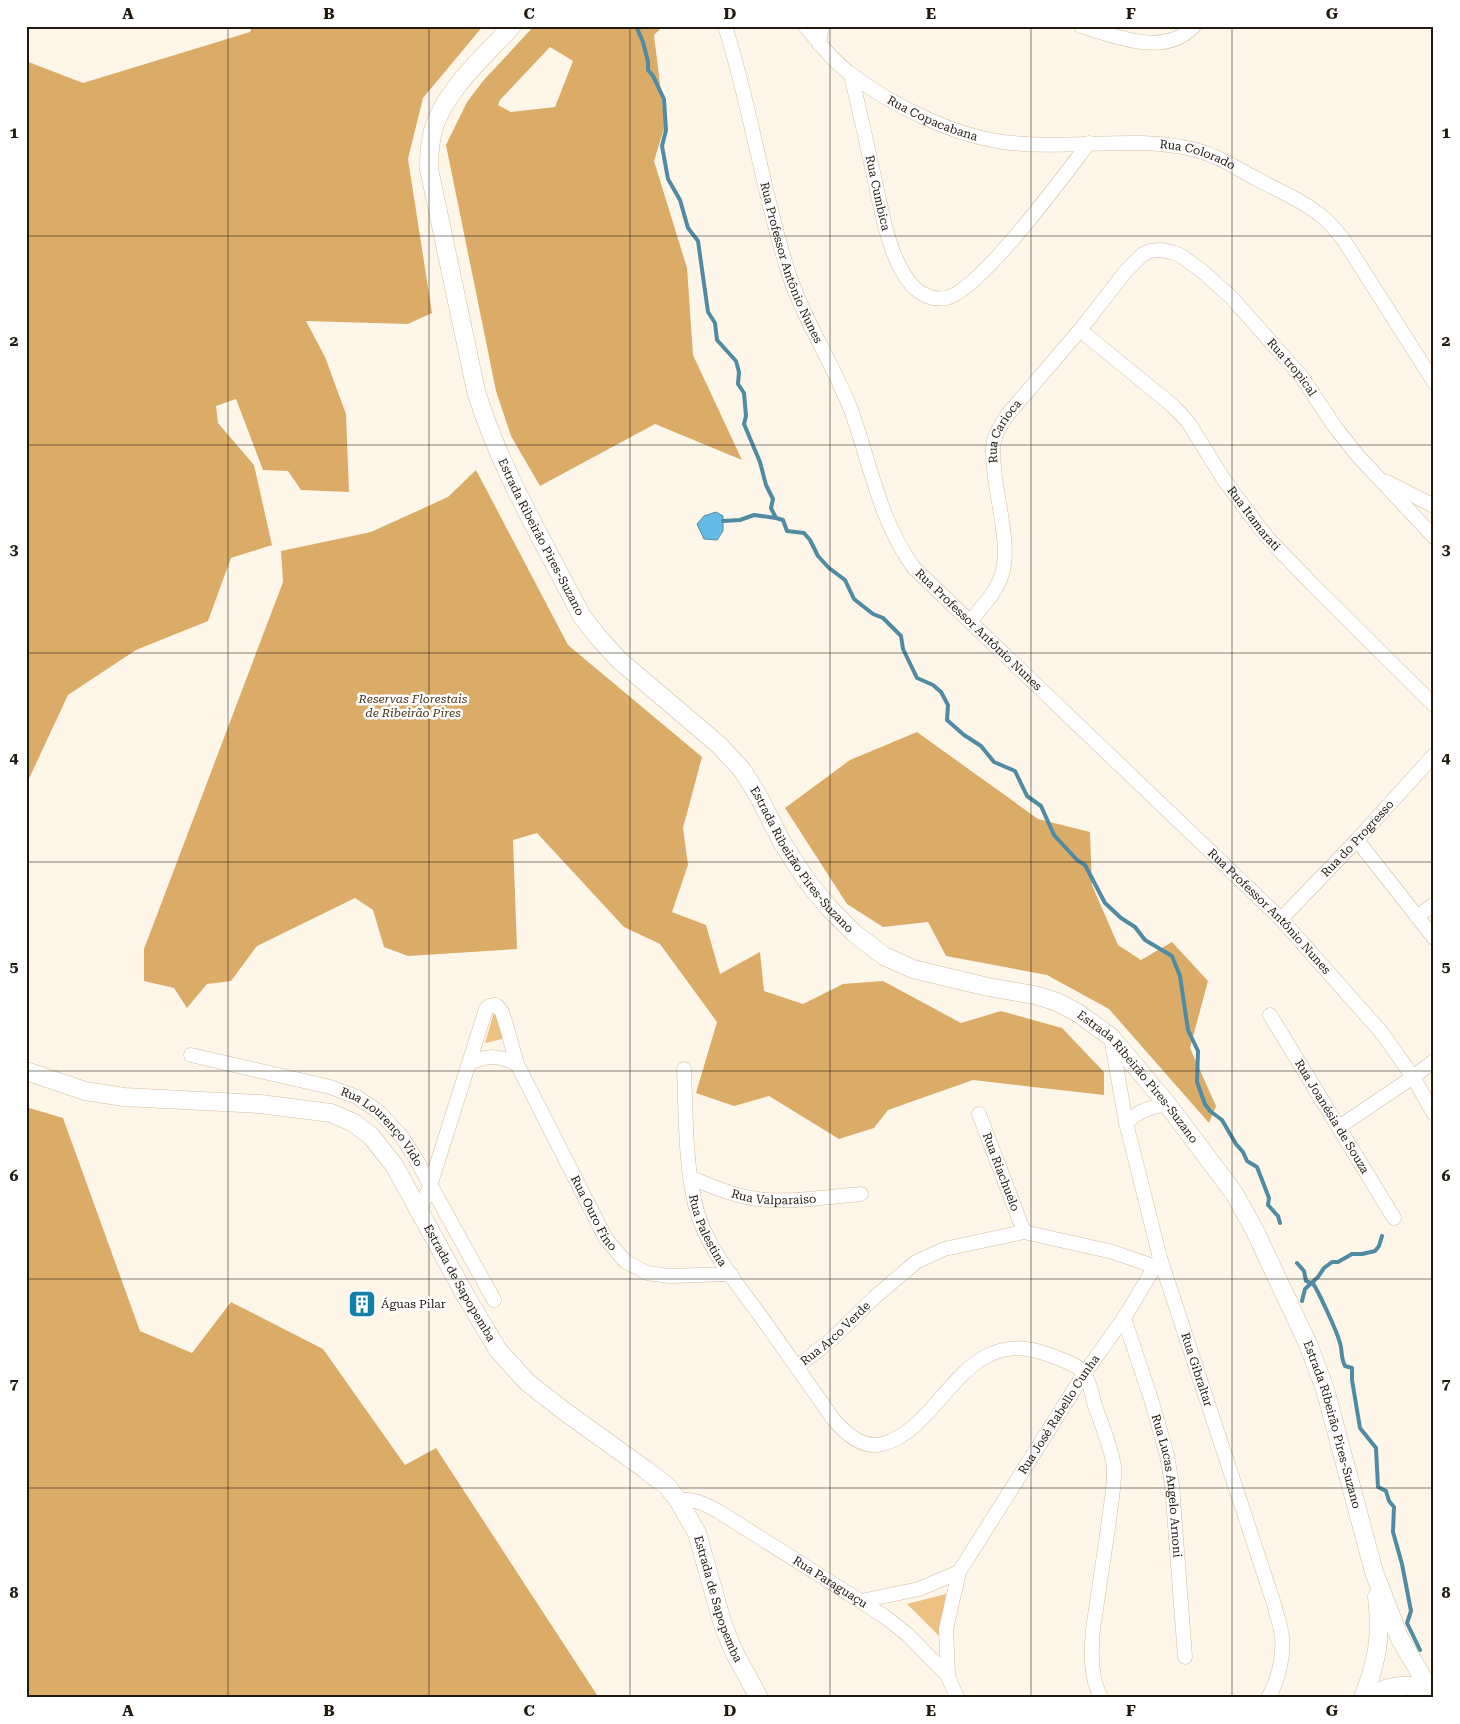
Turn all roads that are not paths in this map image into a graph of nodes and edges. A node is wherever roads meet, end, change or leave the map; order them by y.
1 (512, 26) edge
2 (725, 26) edge
3 (805, 26) edge
4 (822, 26) edge
5 (1081, 26) edge
6 (1194, 26) edge
7 (819, 44) junction
8 (851, 74) junction
9 (1089, 143) junction
10 (1126, 271) joint
11 (1080, 330) junction
12 (1434, 382) edge
13 (1377, 477) junction
14 (1434, 506) edge
15 (1434, 537) edge
16 (970, 621) junction
17 (1434, 705) edge
18 (1434, 755) edge
19 (1357, 840) junction
20 (1434, 904) edge
21 (1417, 917) junction
22 (1281, 919) junction
23 (1434, 938) edge
24 (1270, 1016) dead end
25 (1111, 1037) junction
26 (191, 1055) dead end
27 (1434, 1061) edge
28 (470, 1064) junction
29 (517, 1064) junction
30 (684, 1069) dead end
31 (26, 1072) edge
32 (1413, 1077) junction
33 (1167, 1104) junction
34 (978, 1114) dead end
35 (1434, 1114) edge
36 (1126, 1123) junction
37 (1339, 1127) junction
38 (691, 1178) junction
39 (430, 1186) junction
40 (861, 1194) dead end
41 (420, 1211) junction
42 (1394, 1218) dead end
43 (1024, 1232) junction
44 (1158, 1262) junction
45 (731, 1274) junction
46 (494, 1300) dead end
47 (1124, 1318) junction
48 (797, 1368) junction
49 (1084, 1374) junction
50 (678, 1500) junction
51 (959, 1572) junction
52 (1374, 1572) junction
53 (861, 1601) junction
54 (1185, 1657) dead end
55 (948, 1676) junction
56 (1431, 1693) edge
57 (759, 1698) edge
58 (957, 1698) edge
59 (1101, 1698) edge
60 (1268, 1698) edge
61 (1363, 1698) edge
62 (1368, 1698) edge

1 - 25 main road, Estrada Ribeirão Pires-Suzano
2 - 16 street, Rua Professor Antônio Nunes
3 - 7 street, Rua Copacabana
4 - 7 street
5 - 6 street
7 - 8 street, Rua Copacabana
8 - 9 street, Rua Copacabana
8 - 9 street, Rua Cumbica
9 - 12 street, Rua Colorado
10 - 11 street, Rua Carioca
10 - 13 street, Rua tropical
11 - 16 street, Rua Carioca
11 - 17 street, Rua Itamarati
13 - 14 street
13 - 15 street, Rua tropical
16 - 22 street, Rua Professor Antônio Nunes
18 - 19 street, Rua do Progresso
19 - 21 street
19 - 22 street, Rua do Progresso
20 - 21 street
21 - 23 street
22 - 32 street, Rua Professor Antônio Nunes
24 - 37 street, Rua Joanésia de Souza
25 - 33 main road, Estrada Ribeirão Pires-Suzano
25 - 36 street, Rua Gibraltar
26 - 39 street, Rua Lourenço Vido
27 - 32 street
28 - 29 street
28 - 29 street, Rua Ouro Fino
28 - 39 street, Rua Ouro Fino
29 - 45 street, Rua Ouro Fino
30 - 38 street, Rua Palestina
31 - 41 main road, Estrada de Sapopemba
32 - 35 street, Rua Professor Antônio Nunes
32 - 37 street
33 - 36 street
33 - 52 main road, Estrada Ribeirão Pires-Suzano
34 - 43 street, Rua Riachuelo
36 - 44 street, Rua Gibraltar
37 - 42 street, Rua Joanésia de Souza
38 - 40 street, Rua Valparaiso
38 - 45 street, Rua Palestina
39 - 41 street, Rua Ouro Fino
39 - 46 street, Rua Lourenço Vido
41 - 50 main road, Estrada de Sapopemba
43 - 44 street, Rua Arco Verde
43 - 48 street, Rua Arco Verde
44 - 47 street, Rua José Rabello Cunha
44 - 60 street, Rua Gibraltar
45 - 48 street, Rua Palestina
47 - 49 street, Rua José Rabello Cunha
47 - 54 street, Rua Lucas Angelo Arnoni
48 - 49 street, Rua Arco Verde
49 - 51 street, Rua José Rabello Cunha
49 - 59 street
50 - 53 street, Rua Paraguaçu
50 - 57 main road, Estrada de Sapopemba
51 - 53 street
51 - 55 street, Rua José Rabello Cunha
52 - 56 main road
52 - 61 main road
53 - 55 street, Rua Paraguaçu
55 - 58 street, Rua Paraguaçu
56 - 62 main road

